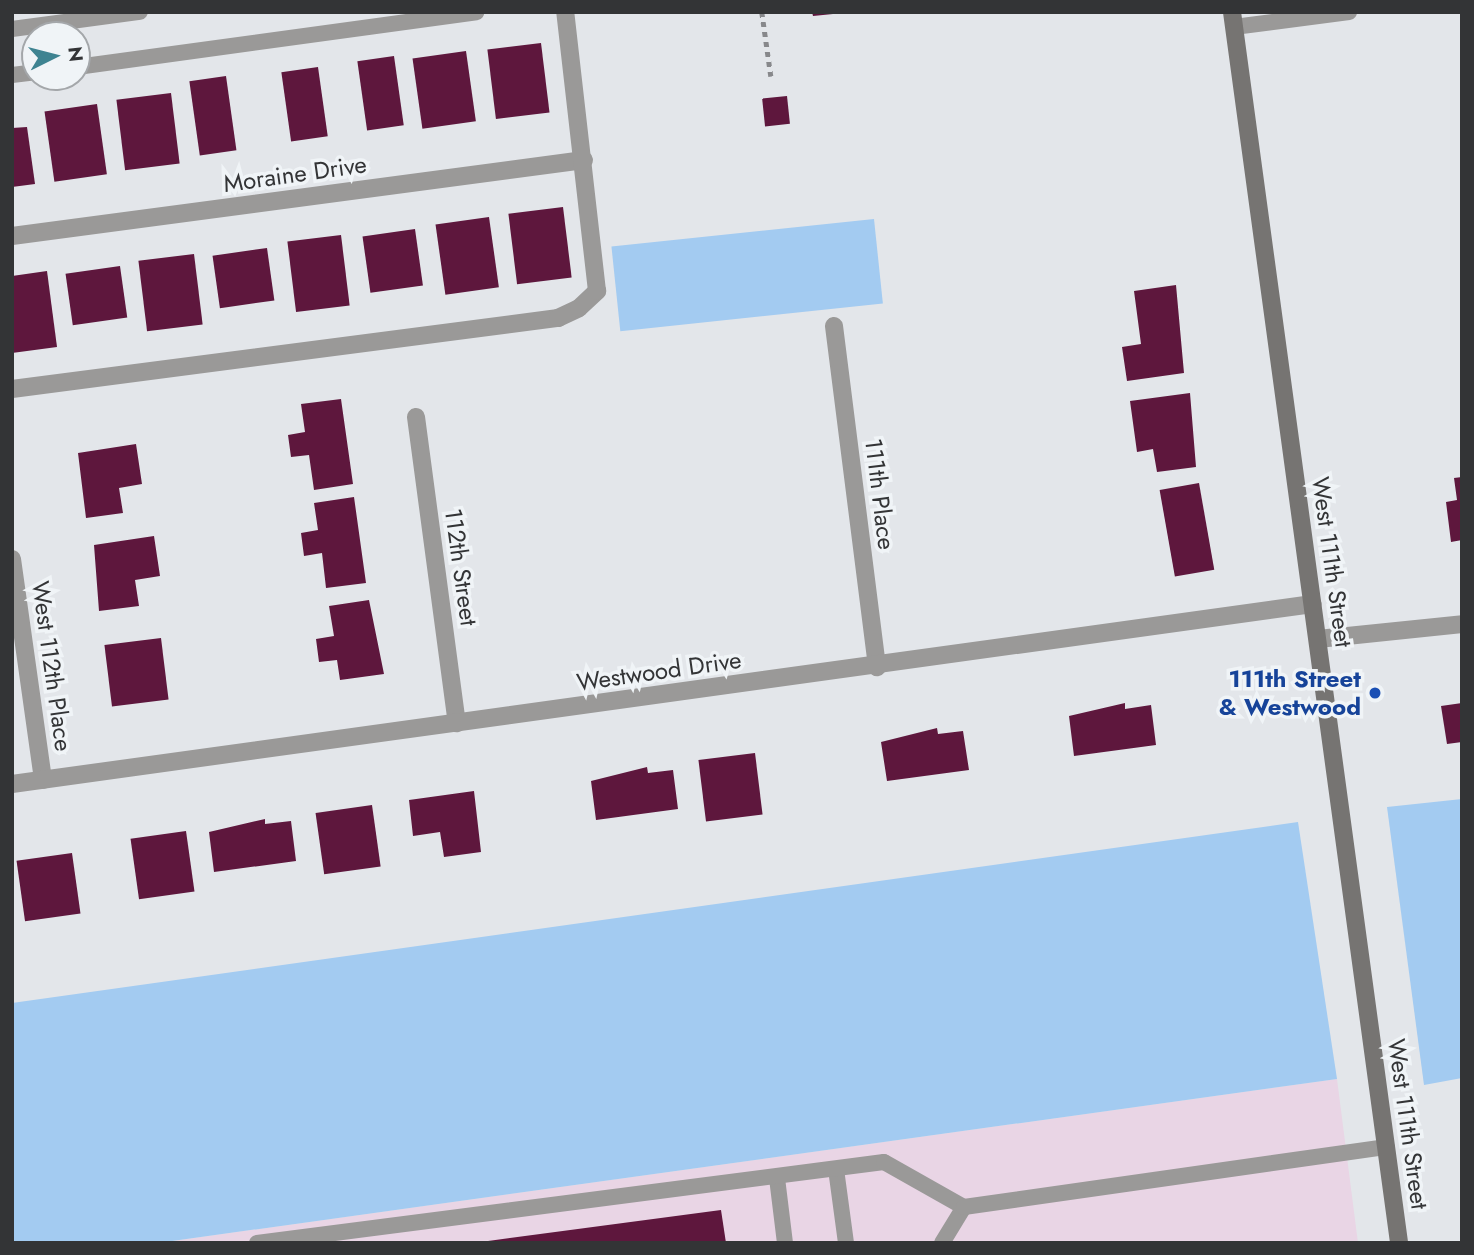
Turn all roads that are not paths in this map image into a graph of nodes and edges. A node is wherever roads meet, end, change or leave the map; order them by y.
1 (140, 12) edge
2 (476, 12) edge
3 (565, 12) edge
4 (1349, 12) edge
5 (1233, 20) edge
6 (12, 29) edge
7 (91, 65) edge
8 (584, 160) junction
9 (12, 236) edge
10 (834, 326) dead end
11 (12, 389) edge
12 (416, 418) dead end
13 (12, 559) edge
14 (1312, 604) junction
15 (1462, 624) edge
16 (1318, 639) junction
17 (877, 667) junction
18 (457, 723) junction
19 (43, 780) junction
20 (12, 784) edge
21 (1387, 1147) junction
22 (836, 1169) junction
23 (777, 1178) junction
24 (964, 1207) junction
25 (257, 1243) edge
26 (785, 1243) edge
27 (846, 1243) edge
28 (942, 1243) edge
29 (1399, 1243) edge

1 - 6 lane
2 - 7 lane
3 - 8 street
4 - 5 lane
5 - 14 main road, West 111th Street
8 - 9 street, Moraine Drive
8 - 11 street
10 - 17 street, 111th Place
12 - 18 street, 112th Street
13 - 19 street, West 112th Place
14 - 16 main road, West 111th Street
14 - 17 street, Westwood Drive
15 - 16 street
16 - 21 main road, West 111th Street
17 - 18 street, Westwood Drive
18 - 19 street, Westwood Drive
19 - 20 street, Westwood Drive
21 - 24 lane
21 - 29 main road, West 111th Street
22 - 23 lane
22 - 24 lane
22 - 27 lane
23 - 25 lane
23 - 26 lane
24 - 28 lane

